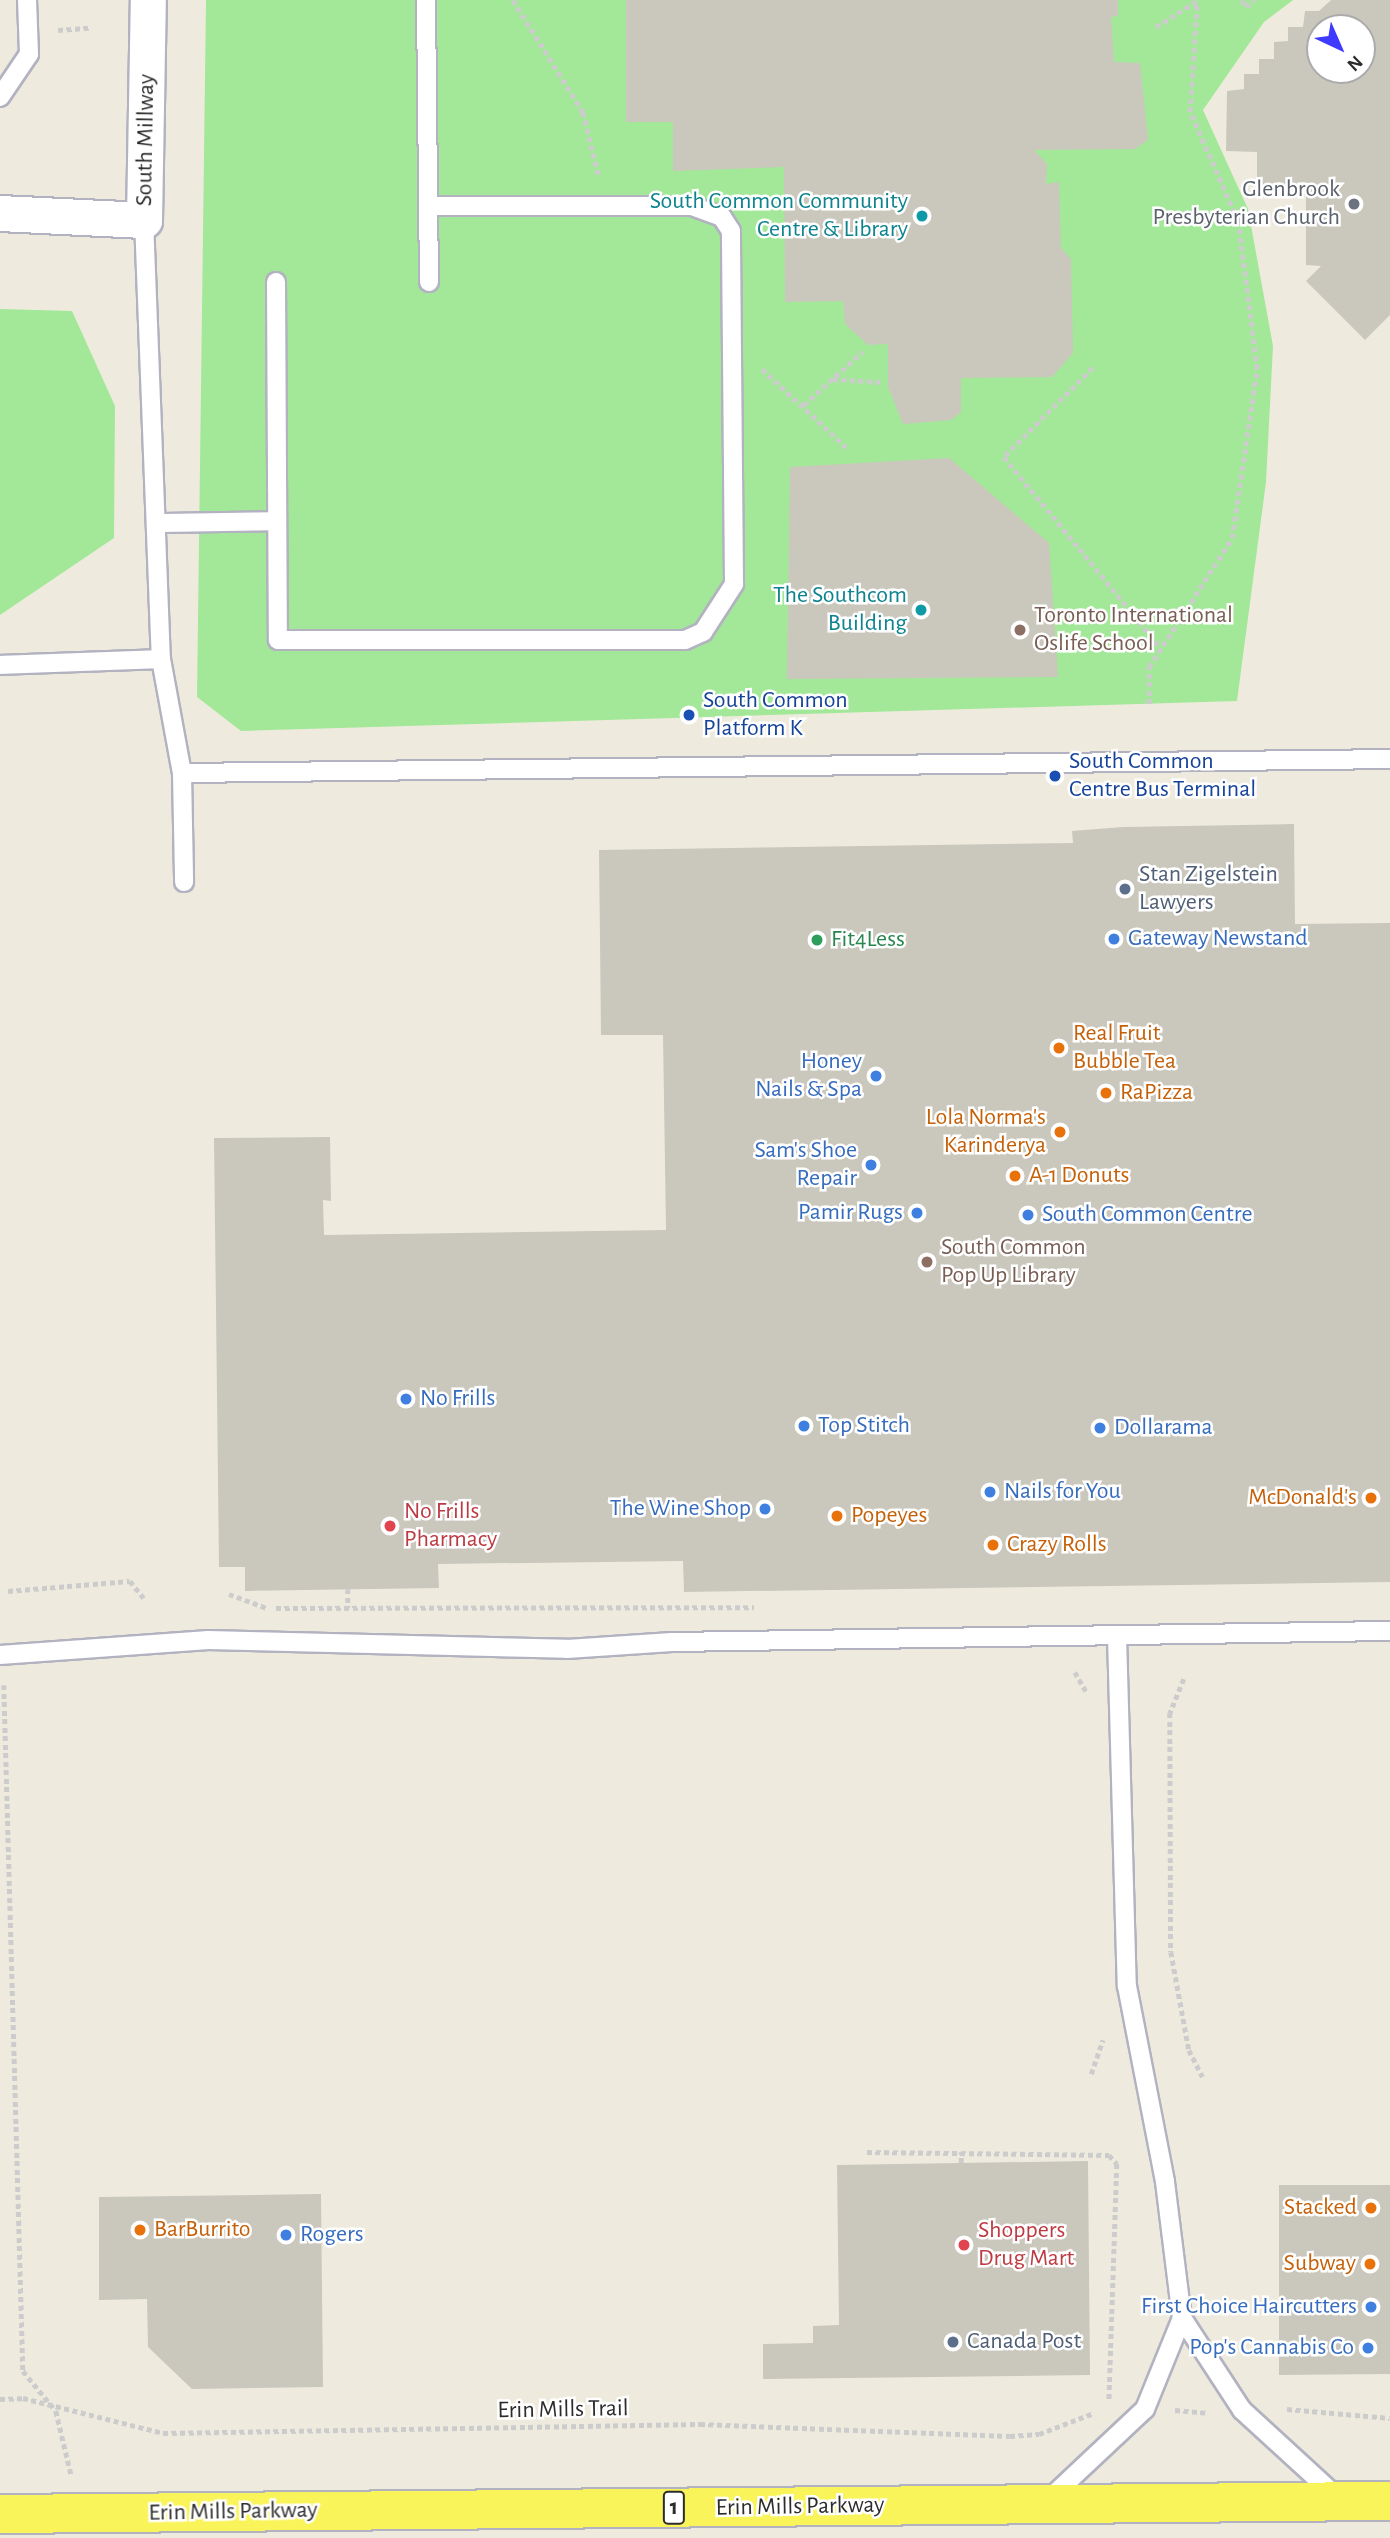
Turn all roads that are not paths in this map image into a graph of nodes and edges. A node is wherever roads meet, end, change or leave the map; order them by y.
1 (27, 0) edge
2 (148, 0) edge
3 (426, 0) edge
4 (0, 97) edge
5 (428, 206) junction
6 (0, 213) edge
7 (144, 220) junction
8 (276, 282) dead end
9 (429, 282) dead end
10 (277, 522) junction
11 (156, 523) junction
12 (161, 659) junction
13 (0, 665) edge
14 (1390, 759) edge
15 (182, 772) junction
16 (184, 881) dead end
17 (1390, 1631) edge
18 (1117, 1636) junction
19 (0, 1655) edge
20 (1182, 2318) junction
21 (1342, 2501) junction
22 (1390, 2501) edge
23 (1043, 2504) junction
24 (0, 2514) edge

1 - 4 lane
2 - 7 street, South Millway
3 - 5 lane
5 - 9 lane
5 - 10 lane
6 - 7 street, South Millway
7 - 11 lane
8 - 10 lane
10 - 11 lane
11 - 12 lane
12 - 13 lane
12 - 15 lane
14 - 15 lane
15 - 16 lane
17 - 18 lane
18 - 19 lane
18 - 20 lane
20 - 21 lane
20 - 23 lane
21 - 22 main road, Erin Mills Parkway / 1
21 - 23 main road, Erin Mills Parkway / 1
23 - 24 main road, Erin Mills Parkway / 1

